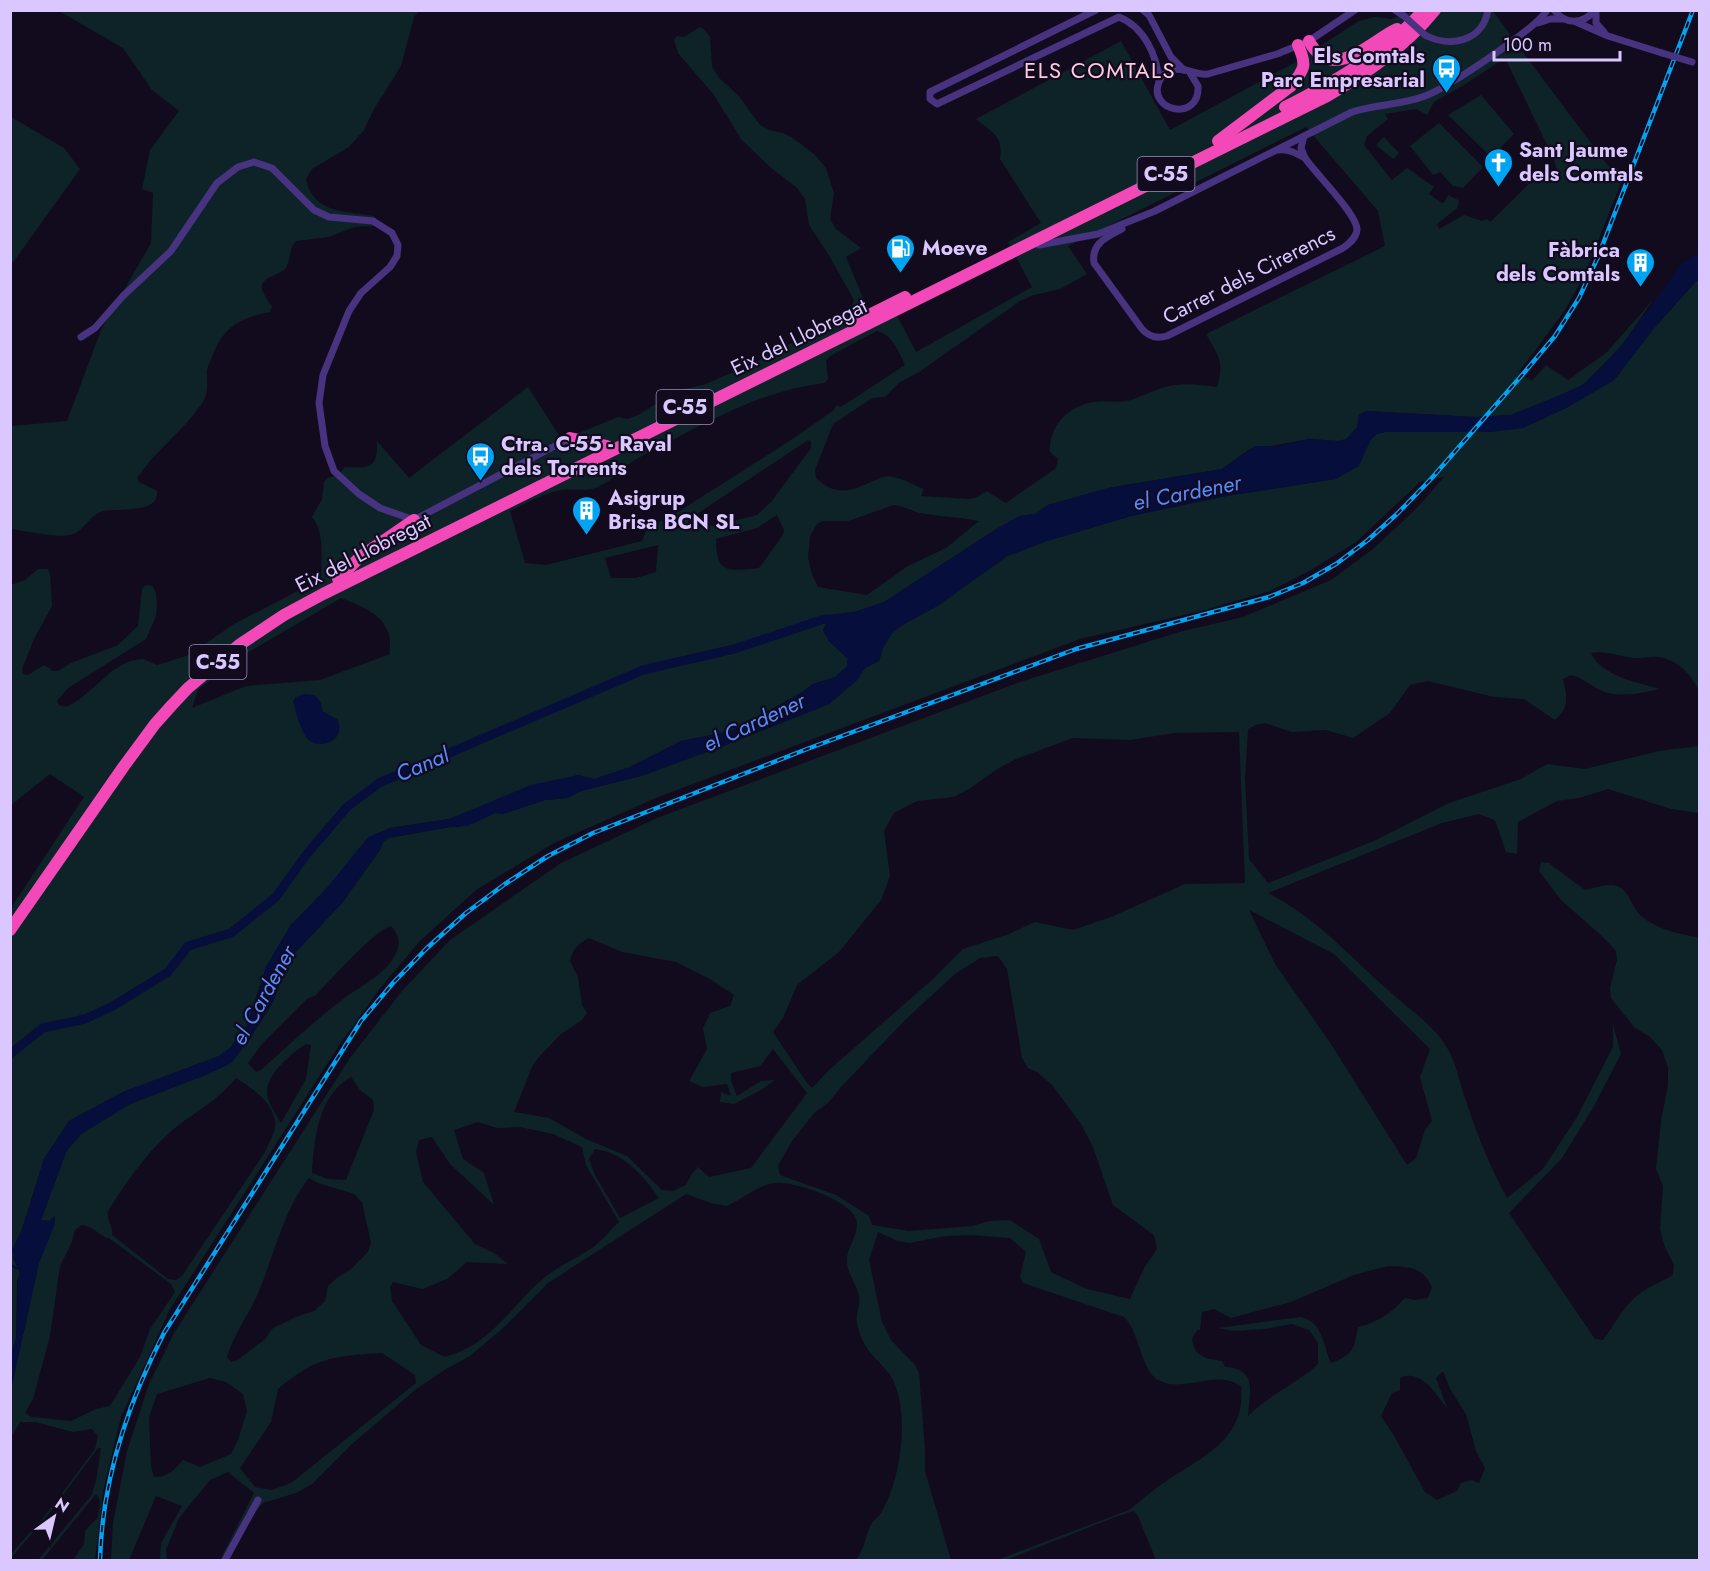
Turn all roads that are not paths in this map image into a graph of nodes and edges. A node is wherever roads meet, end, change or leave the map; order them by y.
1 (1096, 10) edge
2 (1143, 10) edge
3 (1355, 10) edge
4 (1395, 10) edge
5 (1424, 10) edge
6 (1435, 10) edge
7 (1488, 10) edge
8 (1547, 10) edge
9 (1554, 10) edge
10 (1596, 10) edge
11 (1563, 19) junction
12 (1407, 20) junction
13 (1576, 22) junction
14 (1536, 24) junction
15 (1608, 36) junction
16 (1304, 43) junction
17 (1319, 55) junction
18 (1304, 64) junction
19 (1700, 66) edge
20 (1187, 71) junction
21 (1209, 74) junction
22 (1159, 81) junction
23 (1198, 86) junction
24 (1304, 136) junction
25 (1218, 141) junction
26 (1276, 151) junction
27 (1305, 158) junction
28 (1141, 216) junction
29 (1039, 245) dead end
30 (81, 337) dead end
31 (570, 438) joint
32 (607, 446) junction
33 (414, 520) junction
34 (338, 579) junction
35 (10, 919) edge
36 (10, 930) edge
37 (258, 1500) dead end
38 (225, 1560) edge

1 - 22 street
2 - 20 street
3 - 16 street
4 - 12 street
5 - 12 highway, Eix del Llobregat / C-55
6 - 36 highway, Eix del Llobregat / C-55
7 - 12 street, bridge
8 - 14 street
9 - 11 street
10 - 13 street
10 - 15 street
11 - 13 street
11 - 14 street
12 - 17 highway
12 - 25 highway, Eix del Llobregat / C-55
13 - 15 street
14 - 24 street
15 - 19 street, bridge
16 - 17 highway
16 - 18 highway
16 - 21 street
17 - 18 highway
18 - 25 highway
20 - 21 street
20 - 22 street
20 - 23 street
21 - 23 street
22 - 23 street
24 - 26 street
24 - 27 street
25 - 32 highway, Eix del Llobregat / C-55
26 - 27 street
26 - 28 street
27 - 28 street, Carrer dels Cirerencs
28 - 29 street
30 - 33 street
31 - 32 highway
31 - 33 street
32 - 34 highway, Eix del Llobregat / C-55
33 - 34 highway
34 - 35 highway, Eix del Llobregat / C-55
37 - 38 street

